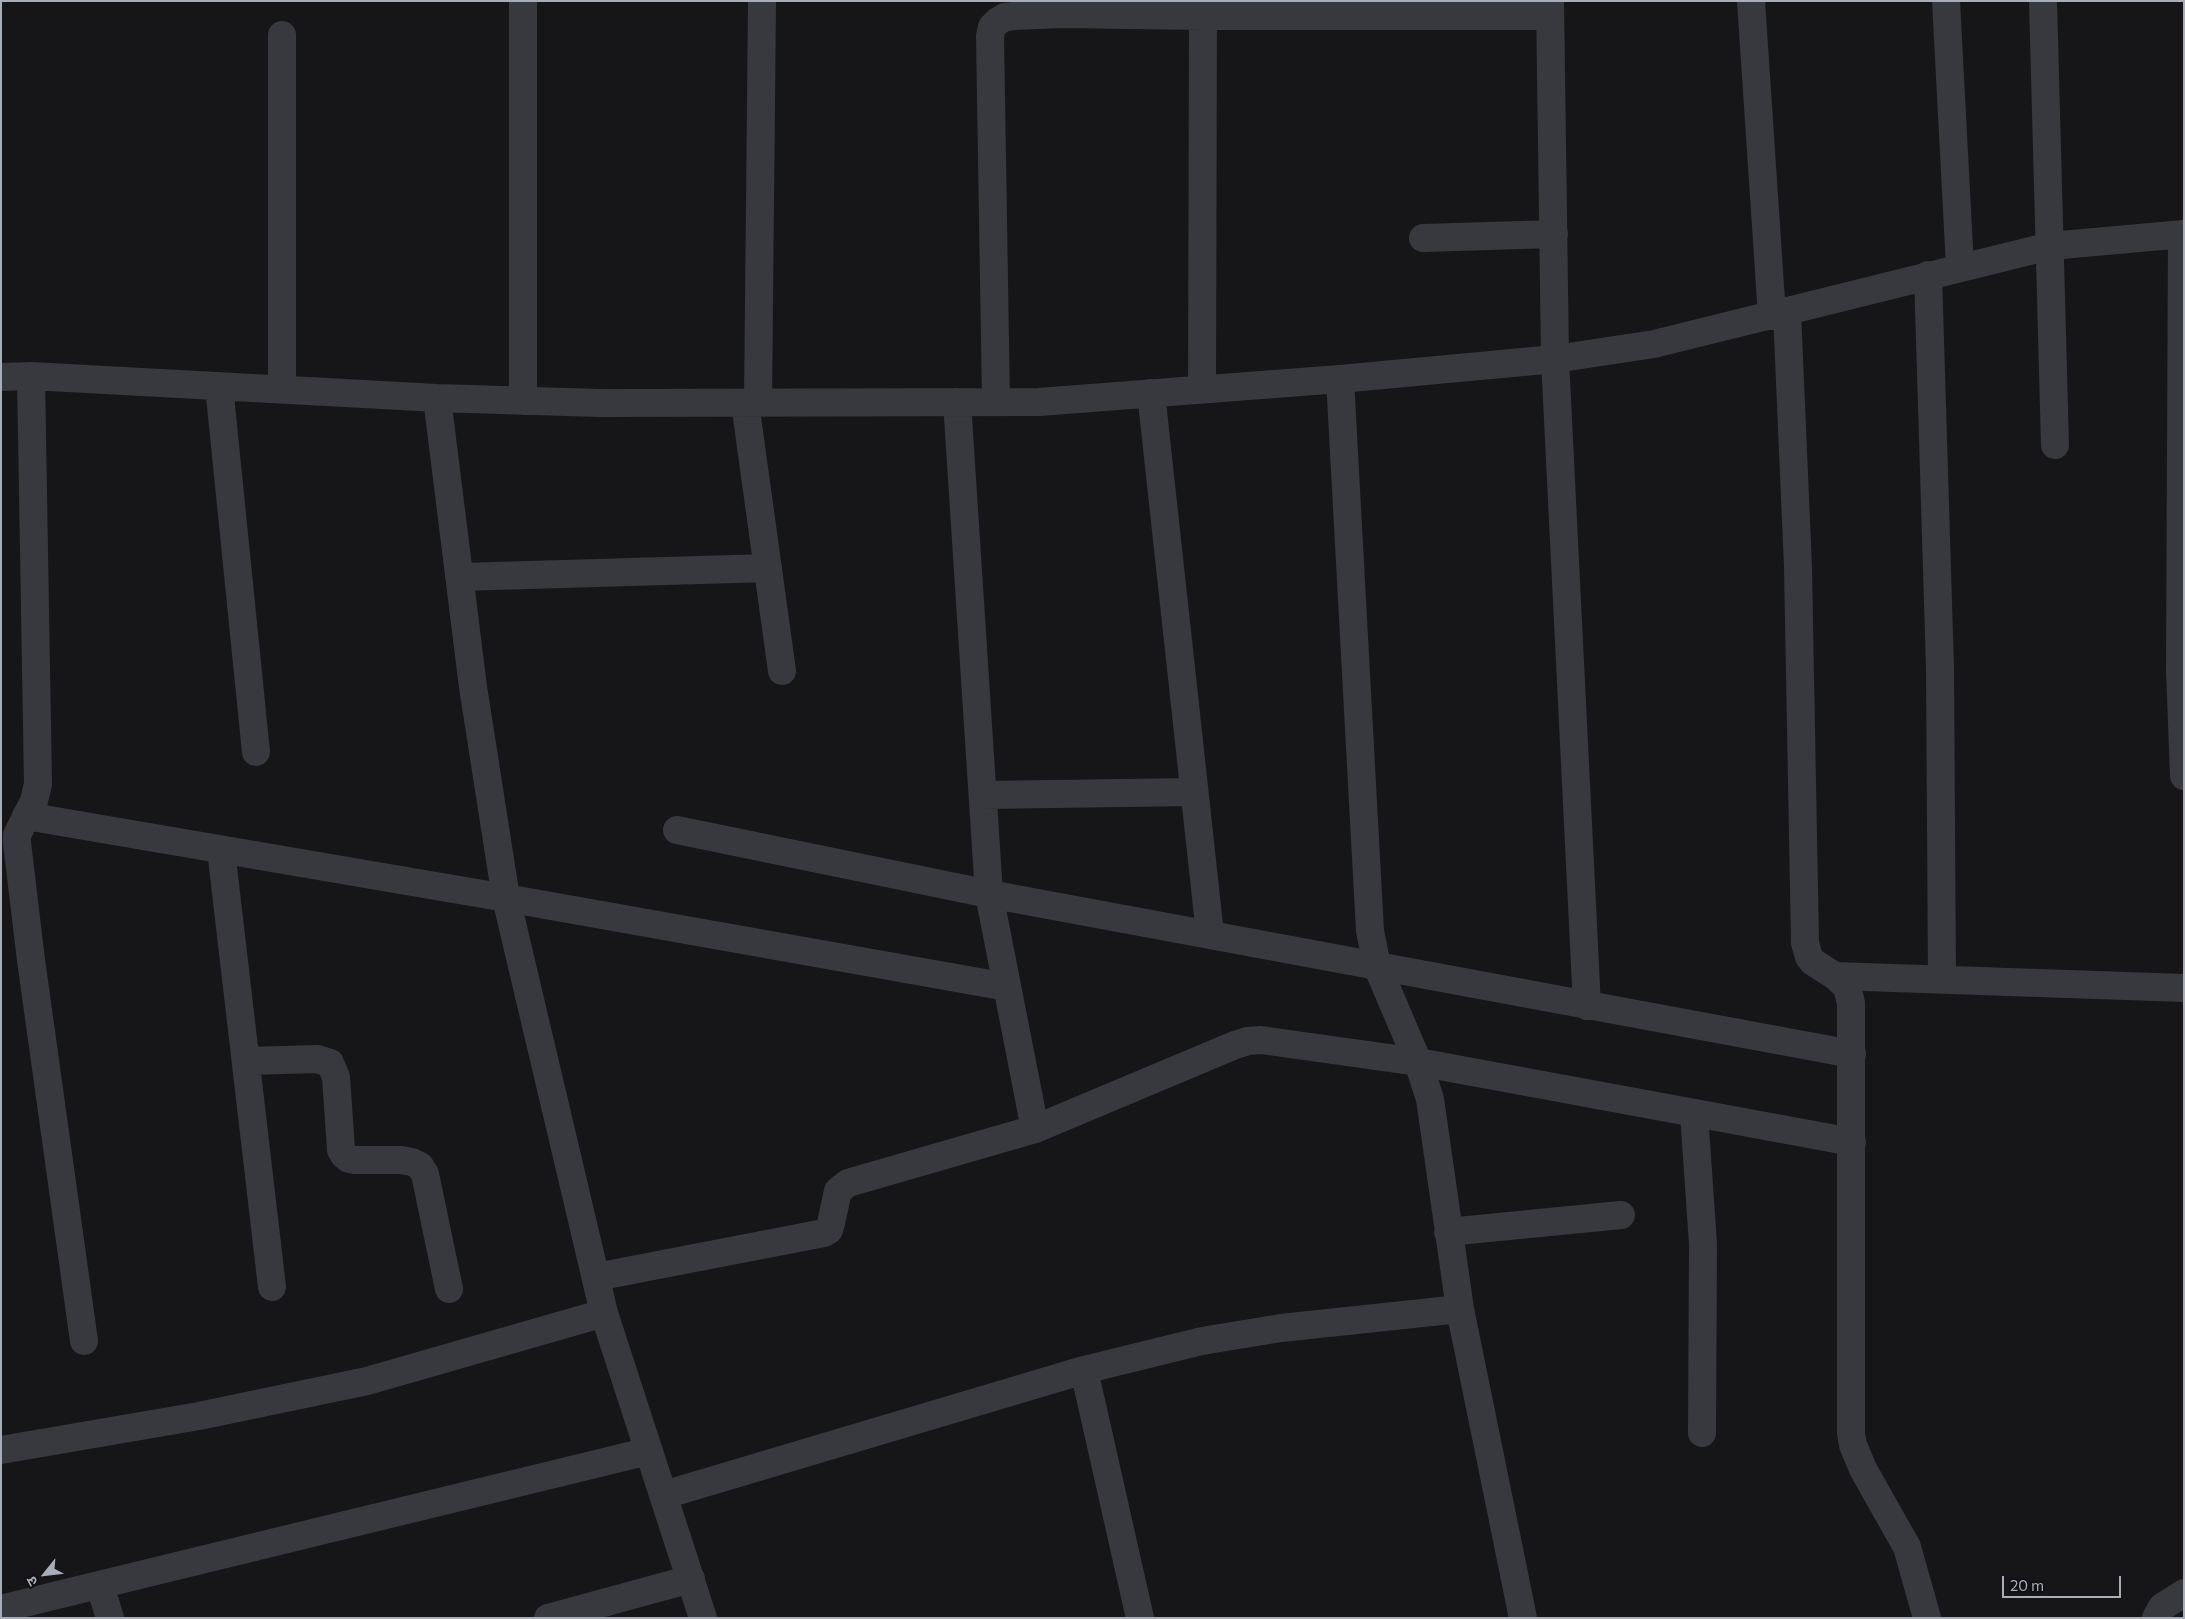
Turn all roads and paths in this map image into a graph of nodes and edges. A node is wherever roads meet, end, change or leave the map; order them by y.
1 (523, 1) edge
2 (762, 1) edge
3 (1751, 1) edge
4 (1946, 1) edge
5 (2044, 1) edge
6 (1550, 8) edge
7 (1203, 16) junction
8 (282, 35) dead end
9 (1554, 234) junction
10 (2183, 234) edge
11 (1423, 238) dead end
12 (2050, 246) junction
13 (1960, 267) junction
14 (1928, 275) junction
15 (1780, 314) junction
16 (1555, 359) junction
17 (31, 376) junction
18 (1, 377) edge
19 (1340, 379) junction
20 (219, 386) junction
21 (282, 389) junction
22 (1202, 389) junction
23 (1151, 393) junction
24 (437, 398) junction
25 (523, 401) junction
26 (957, 402) junction
27 (996, 402) junction
28 (752, 403) junction
29 (2055, 445) dead end
30 (768, 568) junction
31 (460, 577) junction
32 (782, 671) dead end
33 (256, 752) dead end
34 (2184, 776) edge
35 (1194, 792) junction
36 (983, 795) junction
37 (26, 816) junction
38 (678, 830) dead end
39 (221, 850) junction
40 (10, 853) edge
41 (989, 894) junction
42 (506, 898) junction
43 (1210, 934) junction
44 (1377, 966) junction
45 (1835, 976) junction
46 (1942, 979) junction
47 (1007, 987) junction
48 (2184, 988) edge
49 (1587, 1006) junction
50 (1852, 1054) junction
51 (246, 1061) junction
52 (1418, 1062) junction
53 (1694, 1113) junction
54 (1035, 1129) junction
55 (1852, 1142) junction
56 (1620, 1215) dead end
57 (1448, 1232) junction
58 (596, 1277) junction
59 (272, 1287) dead end
60 (449, 1289) dead end
61 (1460, 1309) junction
62 (604, 1313) junction
63 (84, 1341) dead end
64 (1084, 1370) junction
65 (1702, 1434) dead end
66 (1, 1450) edge
67 (649, 1451) junction
68 (664, 1495) junction
69 (691, 1579) junction
70 (100, 1586) junction
71 (2184, 1593) edge
72 (3, 1605) edge
73 (110, 1618) edge
74 (548, 1618) edge
75 (703, 1618) edge
76 (1140, 1618) edge
77 (1523, 1618) edge
78 (1927, 1618) edge
79 (2156, 1618) edge

1 - 25 street
2 - 28 street
3 - 15 street
4 - 13 street
5 - 12 street
6 - 7 street
6 - 9 street
7 - 22 street
7 - 27 street
8 - 21 street
9 - 11 street
9 - 16 street
10 - 12 street
10 - 34 street
12 - 13 street
12 - 29 street
13 - 14 street
14 - 15 street
14 - 46 street
15 - 16 street
15 - 45 street
16 - 19 street
16 - 49 street
17 - 18 street
17 - 20 street
17 - 37 street
19 - 22 street
19 - 44 street
20 - 21 street
20 - 33 street
21 - 24 street
22 - 23 street
23 - 27 street
23 - 35 street
24 - 25 street
24 - 31 street
25 - 28 street
26 - 27 street
26 - 28 street
26 - 36 street
28 - 30 street
30 - 31 street
30 - 32 street
31 - 42 street
35 - 36 street
35 - 43 street
36 - 41 street
37 - 39 street
37 - 40 street
38 - 41 street
39 - 42 street
39 - 51 street
40 - 63 street
41 - 43 street
41 - 47 street
42 - 47 street
42 - 58 street
43 - 44 street
44 - 49 street
44 - 52 street
45 - 46 street
45 - 50 street
46 - 48 street
47 - 54 street
49 - 50 street
50 - 55 street
51 - 59 street
51 - 60 street
52 - 53 street
52 - 54 street
52 - 57 street
53 - 55 street
53 - 65 street
54 - 58 street
55 - 78 street
56 - 57 street
57 - 61 street
58 - 62 street
61 - 64 street
61 - 77 street
62 - 66 street
62 - 67 street
64 - 68 street
64 - 76 street
67 - 68 street
67 - 70 street
68 - 69 street
69 - 74 street
69 - 75 street
70 - 72 street
70 - 73 street
71 - 79 street

